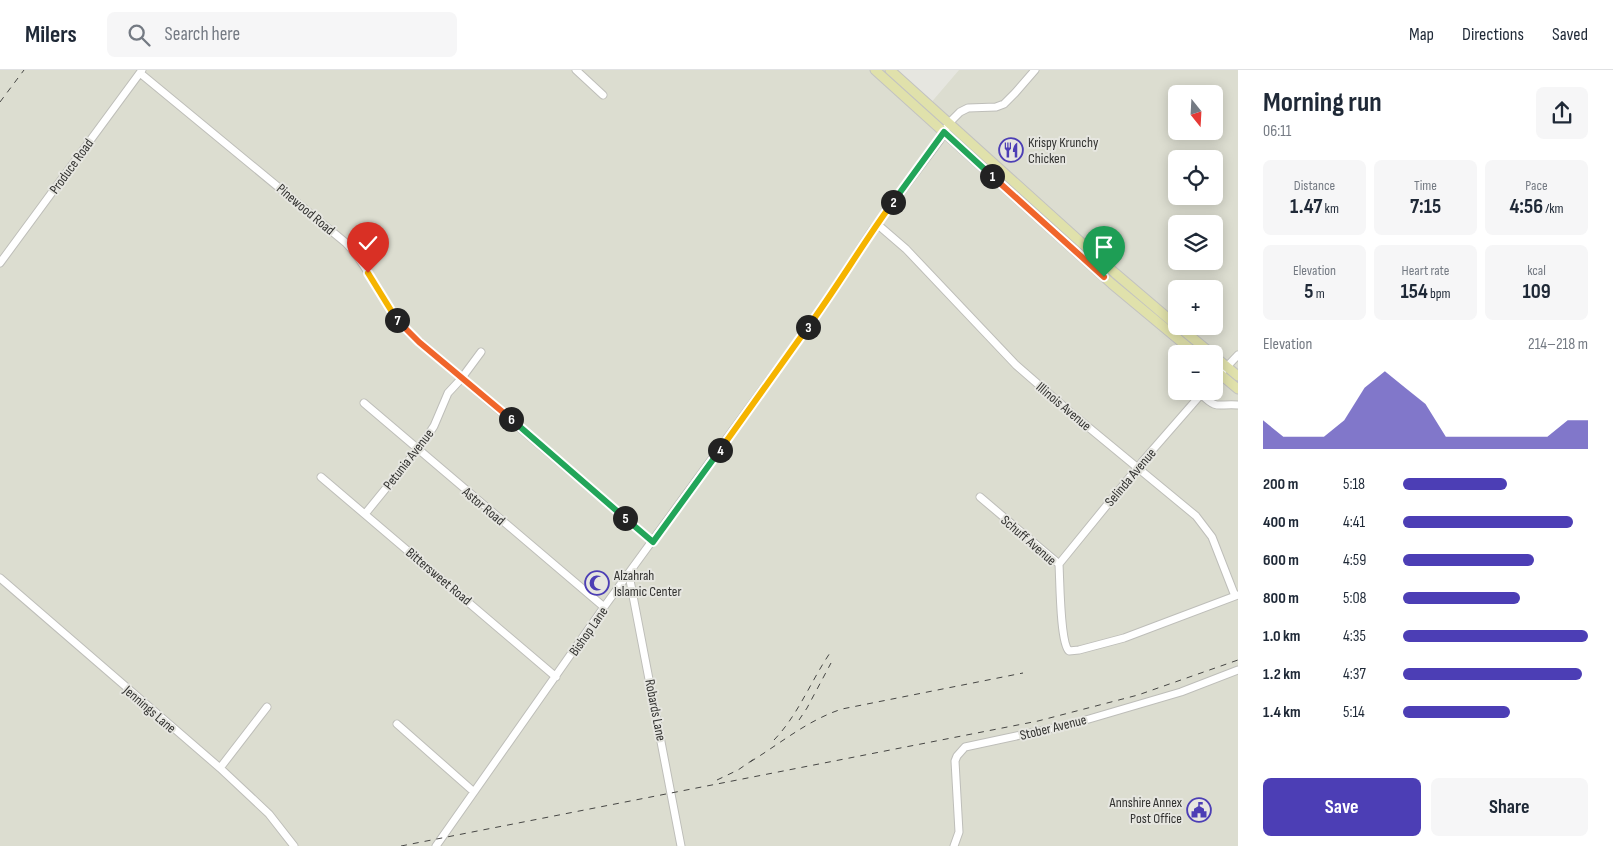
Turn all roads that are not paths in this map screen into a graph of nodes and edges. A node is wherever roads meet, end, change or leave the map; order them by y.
1 (576, 70) edge
2 (890, 70) edge
3 (1035, 70) edge
4 (879, 71) edge
5 (141, 72) edge
6 (603, 94) dead end
7 (949, 124) junction
8 (944, 132) junction
9 (877, 224) junction
10 (0, 263) edge
11 (1168, 318) edge
12 (1189, 335) edge
13 (1185, 345) edge
14 (1201, 345) edge
15 (481, 352) dead end
16 (1238, 355) edge
17 (1223, 364) edge
18 (1227, 367) junction
19 (1223, 370) edge
20 (1238, 376) edge
21 (461, 379) junction
22 (1223, 379) edge
23 (1238, 389) edge
24 (1196, 400) edge
25 (1207, 400) edge
26 (364, 403) dead end
27 (1238, 405) edge
28 (418, 449) junction
29 (1138, 467) junction
30 (321, 477) dead end
31 (980, 497) dead end
32 (365, 514) junction
33 (653, 542) junction
34 (1059, 564) junction
35 (629, 575) junction
36 (0, 578) edge
37 (1237, 596) edge
38 (604, 608) junction
39 (1238, 670) edge
40 (556, 677) junction
41 (267, 706) dead end
42 (397, 724) dead end
43 (220, 768) junction
44 (474, 792) junction
45 (294, 846) edge
46 (436, 846) edge
47 (681, 846) edge
48 (954, 846) edge

1 - 6 street
2 - 7 main road
3 - 7 street, Bishop Lane
4 - 8 main road
5 - 10 street, Produce Road
5 - 21 street, Pinewood Road
7 - 8 street, Bishop Lane
7 - 11 main road
8 - 9 street, Bishop Lane
8 - 13 main road
9 - 29 street, Illinois Avenue
9 - 33 street, Bishop Lane
12 - 14 main road
15 - 21 street, Petunia Avenue
16 - 18 street
17 - 18 main road
18 - 19 street
18 - 20 main road
21 - 28 street, Petunia Avenue
21 - 33 street, Pinewood Road
22 - 23 main road
24 - 29 street, Selinda Avenue
25 - 27 street
26 - 28 street, Astor Road
28 - 32 street, Petunia Avenue
28 - 38 street, Astor Road
29 - 34 street, Selinda Avenue
29 - 37 street, Illinois Avenue
30 - 32 street, Bittersweet Road
31 - 34 street, Schuff Avenue
32 - 40 street, Bittersweet Road
33 - 35 street, Bishop Lane
34 - 37 street, Schuff Avenue
35 - 38 street, Bishop Lane
35 - 47 street, Robards Lane
36 - 43 street, Jennings Lane
38 - 40 street, Bishop Lane
39 - 48 street, Stober Avenue
40 - 44 street, Bishop Lane
41 - 43 street
42 - 44 street
43 - 45 street, Jennings Lane
44 - 46 street, Bishop Lane

